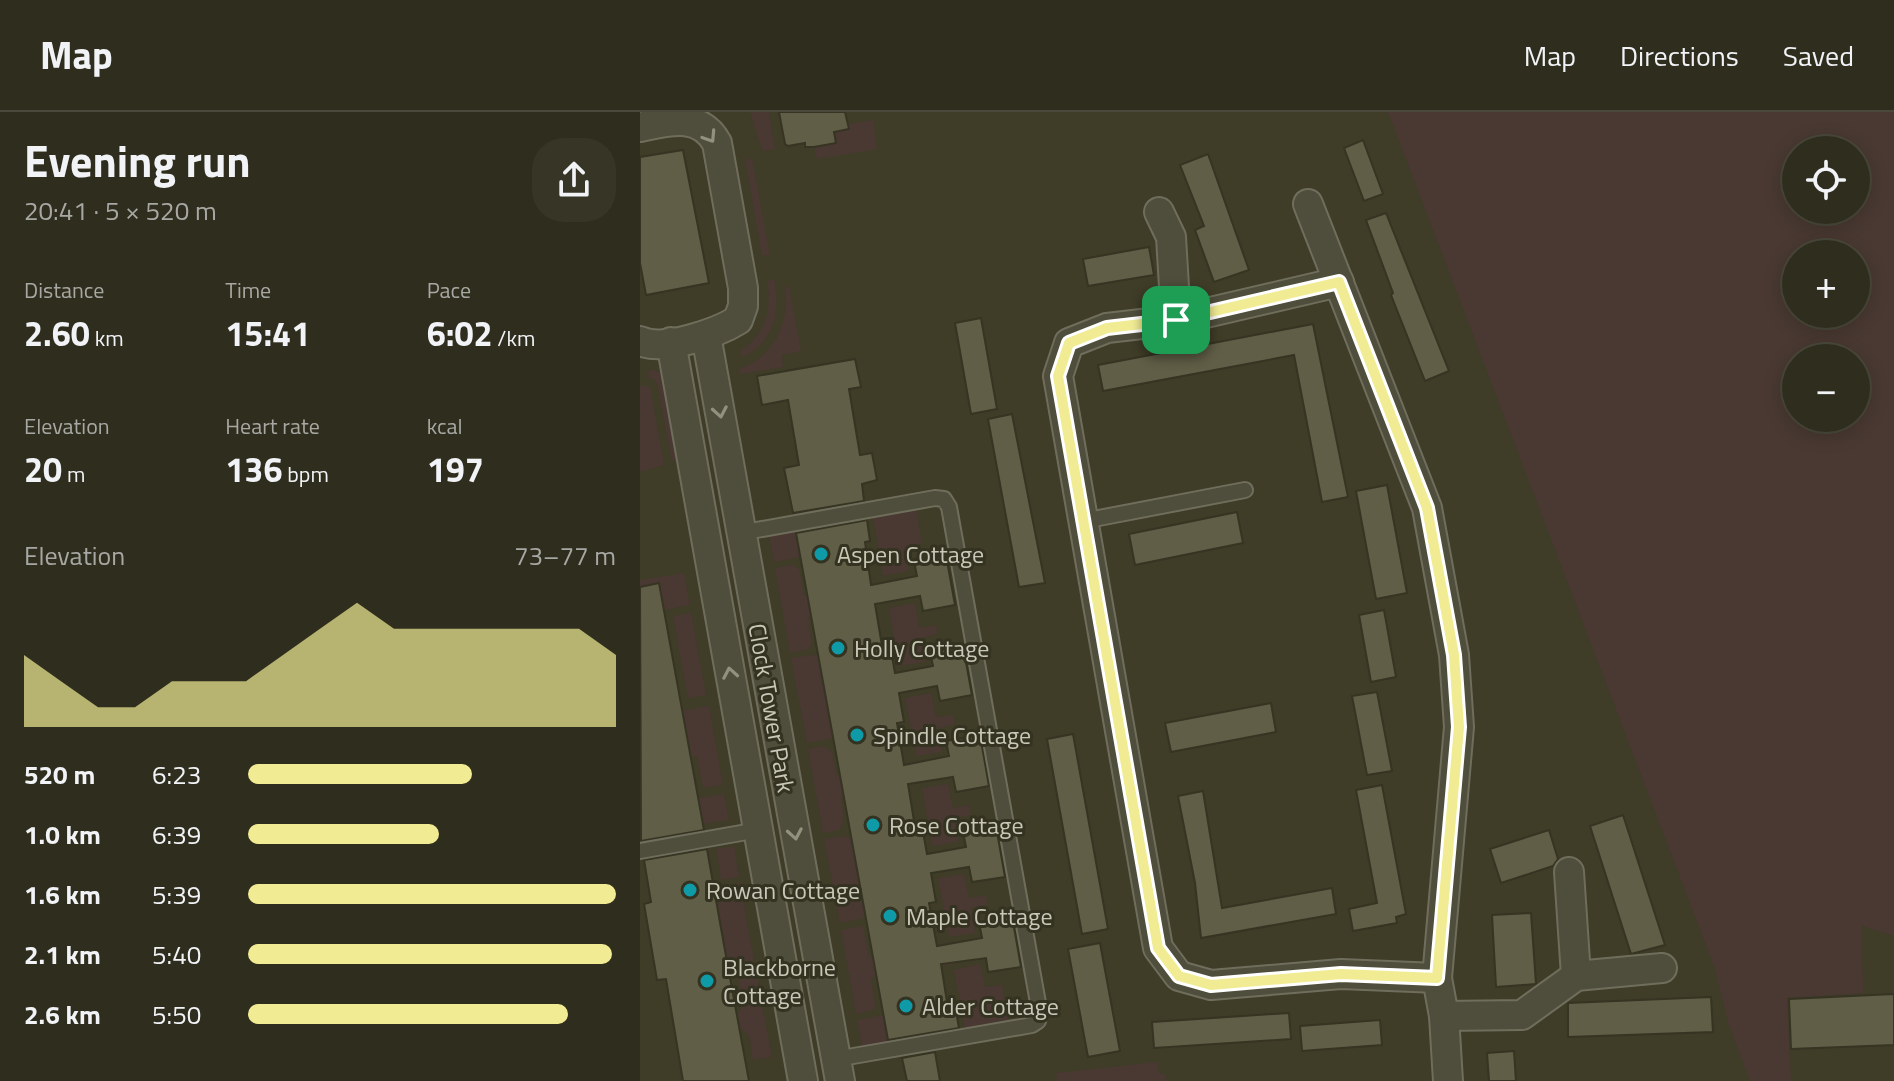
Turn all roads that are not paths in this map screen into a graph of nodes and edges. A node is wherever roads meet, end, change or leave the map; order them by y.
1 (645, 122) edge
2 (1308, 204) dead end
3 (1159, 212) dead end
4 (1339, 282) junction
5 (1176, 320) junction
6 (706, 335) junction
7 (640, 341) edge
8 (671, 342) junction
9 (1245, 490) dead end
10 (702, 519) junction
11 (1083, 521) junction
12 (738, 523) junction
13 (756, 619) junction
14 (722, 625) junction
15 (774, 722) junction
16 (740, 730) junction
17 (787, 791) junction
18 (752, 796) junction
19 (758, 830) junction
20 (640, 851) edge
21 (1569, 872) dead end
22 (806, 894) junction
23 (771, 900) junction
24 (1662, 968) dead end
25 (1576, 976) junction
26 (1437, 978) junction
27 (824, 998) junction
28 (789, 1003) junction
29 (1444, 1016) junction
30 (838, 1070) edge
31 (803, 1081) edge
32 (1448, 1081) edge

1 -> 6 street
2 - 4 street
3 - 5 street
4 - 5 street
4 - 26 street
5 - 11 street
6 - 8 street
6 -> 12 street, Clock Tower Park
7 - 8 street
8 - 10 street, Clock Tower Park
9 - 11 lane
10 - 12 street
10 - 14 street, Clock Tower Park
11 - 26 street
12 - 13 street, Clock Tower Park
12 - 30 lane
13 - 14 street
13 - 15 street, Clock Tower Park
16 -> 14 street, Clock Tower Park
15 - 16 street
15 - 17 street, Clock Tower Park
16 - 18 street, Clock Tower Park
17 - 18 street
17 -> 22 street, Clock Tower Park
18 - 19 street, Clock Tower Park
19 - 20 lane
19 - 23 street, Clock Tower Park
21 - 25 street
22 - 23 street
22 - 27 street, Clock Tower Park
23 - 28 street, Clock Tower Park
24 - 25 street
25 - 29 street
26 - 29 street
27 - 28 street
27 - 30 street, Clock Tower Park
28 - 31 street, Clock Tower Park
29 - 32 street

